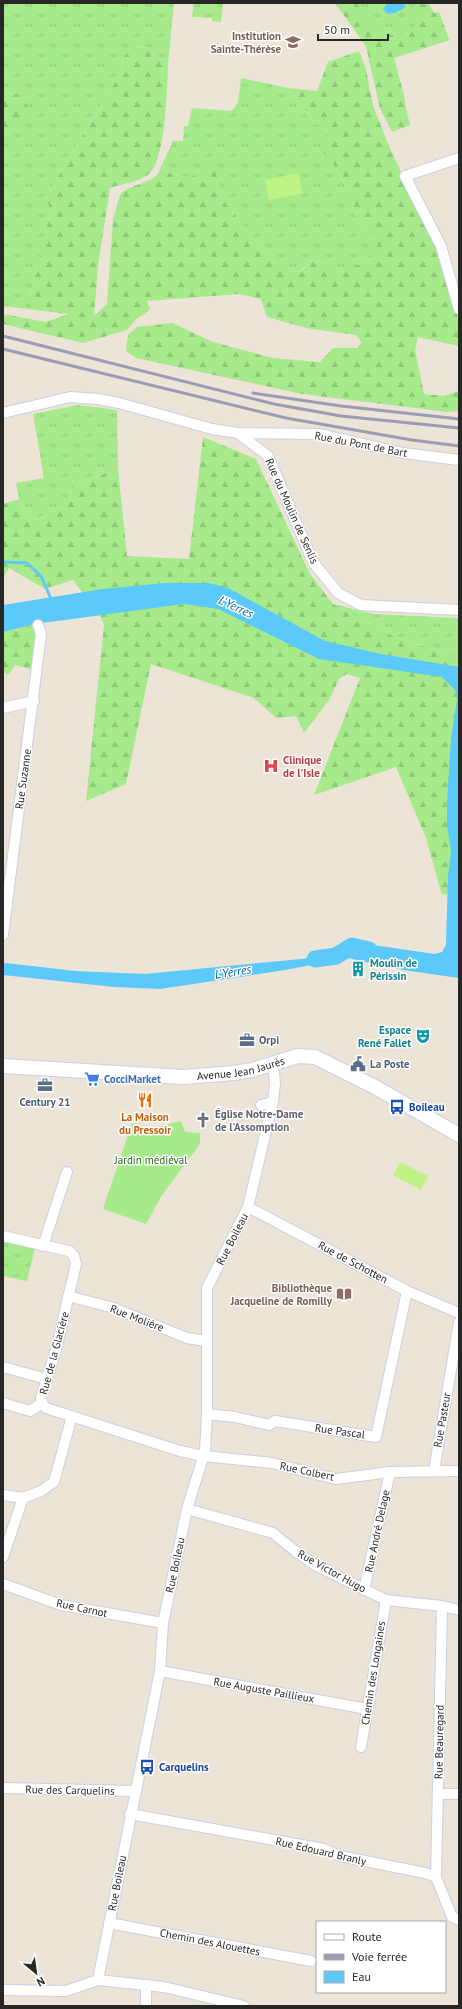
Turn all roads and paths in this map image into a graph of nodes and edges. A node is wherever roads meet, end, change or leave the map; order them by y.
1 (459, 158) edge
2 (459, 309) edge
3 (3, 413) edge
4 (238, 433) junction
5 (459, 460) edge
6 (459, 610) edge
7 (38, 625) dead end
8 (34, 701) junction
9 (3, 708) edge
10 (6, 888) edge
11 (3, 935) edge
12 (273, 1063) junction
13 (3, 1066) edge
14 (273, 1102) junction
15 (261, 1105) dead end
16 (459, 1134) edge
17 (67, 1172) dead end
18 (248, 1207) junction
19 (3, 1236) edge
20 (42, 1246) junction
21 (408, 1291) junction
22 (68, 1296) junction
23 (459, 1313) edge
24 (459, 1322) edge
25 (206, 1341) junction
26 (3, 1367) edge
27 (47, 1379) junction
28 (3, 1403) edge
29 (42, 1403) junction
30 (207, 1414) junction
31 (72, 1416) junction
32 (204, 1456) junction
33 (434, 1471) junction
34 (459, 1471) edge
35 (390, 1472) junction
36 (3, 1494) edge
37 (23, 1498) junction
38 (187, 1509) junction
39 (3, 1558) edge
40 (3, 1584) edge
41 (364, 1590) junction
42 (386, 1600) junction
43 (442, 1606) junction
44 (459, 1610) edge
45 (163, 1623) junction
46 (160, 1671) junction
47 (367, 1709) junction
48 (361, 1747) dead end
49 (3, 1788) edge
50 (136, 1791) junction
51 (438, 1794) junction
52 (459, 1794) edge
53 (130, 1814) junction
54 (436, 1877) junction
55 (459, 1920) edge
56 (109, 1922) junction
57 (311, 1961) dead end
58 (98, 1980) junction
59 (146, 1985) junction
60 (3, 1990) edge
61 (146, 2006) edge
62 (244, 2006) edge

1 - 2 street
3 - 4 street, Rue du Moulin de Senlis
4 - 5 street, Rue du Pont de Bart
4 - 6 street, Rue du Moulin de Senlis
7 - 8 street, Rue Suzanne
8 - 9 street
8 - 10 street, Rue Suzanne
10 - 11 street, Rue Suzanne
12 - 13 street, Avenue Jean Jaurès
12 - 14 street, Rue Boileau
12 - 16 street, Avenue Jean Jaurès
14 - 15 street
14 - 18 street, Rue Boileau
17 - 20 street
18 - 21 street, Rue de Schotten
18 - 25 street, Rue Boileau
19 - 20 street, Rue de la Glacière
20 - 22 street, Rue de la Glacière
21 - 23 street, Rue de Schotten
21 - 30 street, Rue Pascal
22 - 25 street, Rue Molière
22 - 27 street, Rue de la Glacière
24 - 33 street, Rue Pasteur
25 - 30 street, Rue Boileau
26 - 27 street
27 - 29 street, Rue de la Glacière
28 - 29 street
29 - 31 street, Rue de la Glacière
30 - 32 street, Rue Boileau
31 - 32 street, Rue de la Glacière
31 - 37 street
32 - 35 street, Rue Colbert
32 - 38 street, Rue Boileau
33 - 34 street, Rue Colbert
33 - 35 street, Rue Colbert
35 - 41 street, Rue André Delage
36 - 37 street
37 - 39 street
38 - 41 street, Rue Victor Hugo
38 - 45 street, Rue Boileau
40 - 45 street, Rue Carnot
41 - 42 street, Rue Victor Hugo
42 - 43 street, Rue Victor Hugo
42 - 47 street, Chemin des Longaines
43 - 44 street, Rue Victor Hugo
43 - 51 street, Rue Beauregard
45 - 46 street, Rue Boileau
46 - 47 street, Rue Auguste Paillieux
46 - 50 street, Rue Boileau
47 - 48 street, Chemin des Longaines
49 - 50 street, Rue des Carquelins
50 - 53 street, Rue Boileau
51 - 52 street
51 - 54 street, Rue Beauregard
53 - 54 street, Rue Edouard Branly
53 - 56 street, Rue Boileau
54 - 55 street
56 - 57 street, Chemin des Alouettes
56 - 58 street, Rue Boileau
58 - 59 street
58 - 60 street
59 - 61 street
59 - 62 street

